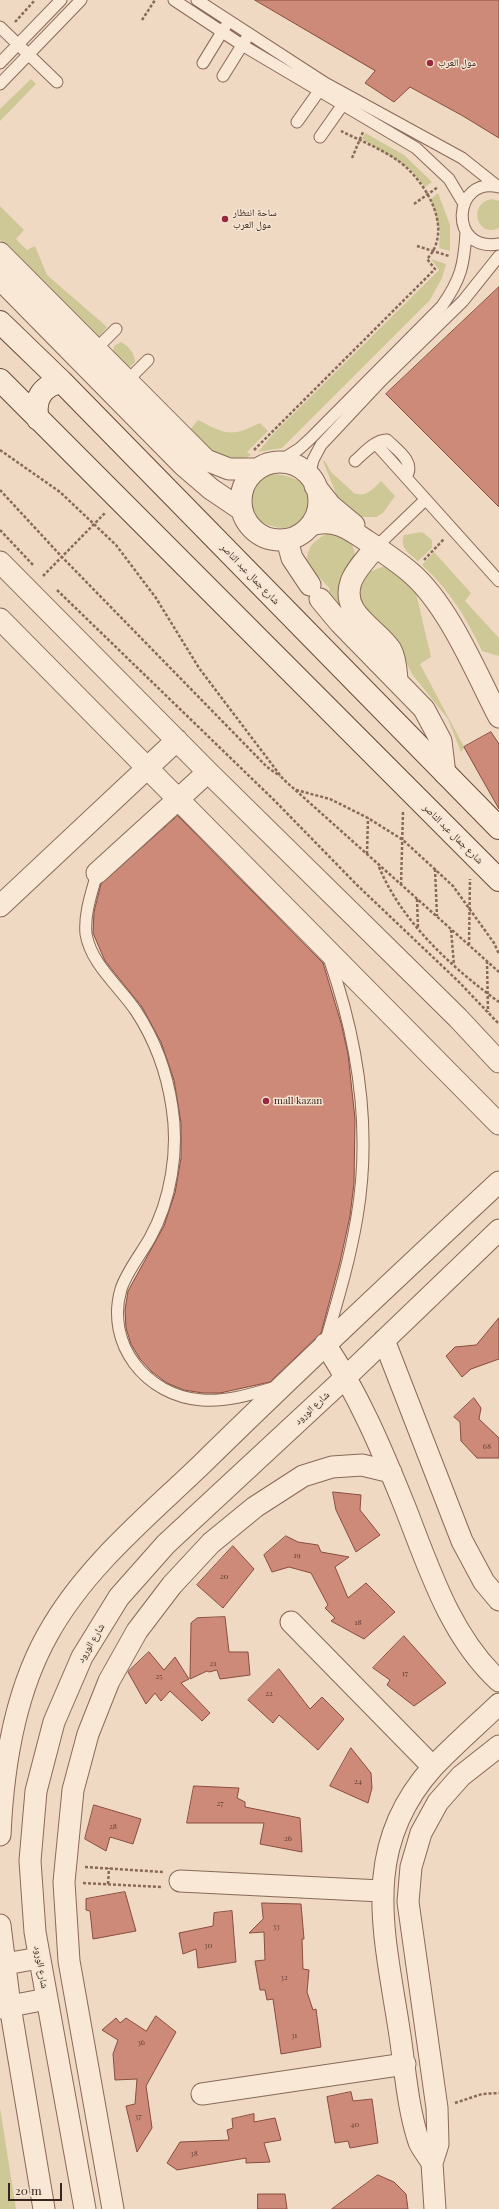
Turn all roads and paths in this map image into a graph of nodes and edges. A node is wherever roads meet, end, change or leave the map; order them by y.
1 (35, 0) edge
2 (61, 0) edge
3 (81, 0) edge
4 (155, 0) edge
5 (174, 0) edge
6 (197, 0) edge
7 (142, 20) dead end
8 (228, 21) junction
9 (3, 30) edge
10 (221, 32) junction
11 (249, 34) junction
12 (18, 45) junction
13 (242, 45) junction
14 (28, 54) junction
15 (0, 63) edge
16 (203, 63) dead end
17 (223, 76) dead end
18 (57, 82) dead end
19 (0, 84) edge
20 (322, 87) junction
21 (345, 101) junction
22 (297, 122) dead end
23 (341, 131) dead end
24 (320, 137) dead end
25 (498, 186) edge
26 (464, 204) junction
27 (466, 233) junction
28 (499, 244) edge
29 (0, 253) edge
30 (499, 256) edge
31 (0, 279) edge
32 (116, 329) dead end
33 (1, 331) edge
34 (96, 350) junction
35 (148, 360) dead end
36 (0, 380) edge
37 (128, 381) junction
38 (62, 382) junction
39 (38, 419) junction
40 (0, 450) edge
41 (355, 460) dead end
42 (267, 465) junction
43 (312, 481) junction
44 (0, 490) edge
45 (425, 500) junction
46 (242, 510) junction
47 (105, 513) dead end
48 (94, 524) junction
49 (311, 525) junction
50 (0, 530) edge
51 (453, 530) junction
52 (287, 540) junction
53 (378, 545) junction
54 (61, 556) junction
55 (0, 562) edge
56 (416, 568) junction
57 (43, 576) junction
58 (499, 580) edge
59 (48, 581) dead end
60 (54, 586) dead end
61 (0, 619) edge
62 (397, 680) junction
63 (499, 696) edge
64 (499, 717) edge
65 (176, 740) junction
66 (148, 768) junction
67 (208, 772) junction
68 (445, 774) junction
69 (283, 779) junction
70 (295, 790) junction
71 (179, 799) junction
72 (403, 805) dead end
73 (368, 818) junction
74 (499, 828) edge
75 (402, 840) junction
76 (367, 855) junction
77 (378, 865) junction
78 (435, 869) junction
79 (470, 872) dead end
80 (97, 873) joint
81 (499, 880) edge
82 (401, 885) junction
83 (5, 896) edge
84 (416, 899) junction
85 (470, 910) junction
86 (437, 916) junction
87 (418, 928) junction
88 (451, 929) junction
89 (469, 945) junction
90 (325, 948) junction
91 (499, 954) edge
92 (487, 961) junction
93 (454, 965) junction
94 (499, 972) edge
95 (488, 994) junction
96 (499, 1002) edge
97 (488, 1013) junction
98 (499, 1024) edge
99 (499, 1062) edge
100 (499, 1124) edge
101 (499, 1182) edge
102 (499, 1230) edge
103 (384, 1340) junction
104 (325, 1344) junction
105 (347, 1376) junction
106 (282, 1385) junction
107 (391, 1472) junction
108 (499, 1600) edge
109 (291, 1622) dead end
110 (499, 1681) edge
111 (499, 1704) edge
112 (499, 1746) edge
113 (433, 1767) junction
114 (0, 1835) edge
115 (109, 1868) junction
116 (64, 1874) junction
117 (180, 1881) junction
118 (108, 1884) junction
119 (382, 1891) junction
120 (0, 1925) edge
121 (39, 1958) junction
122 (2, 1965) edge
123 (417, 1967) junction
124 (390, 1971) junction
125 (47, 1999) junction
126 (5, 2007) edge
127 (405, 2064) junction
128 (499, 2093) edge
129 (202, 2094) dead end
130 (437, 2108) junction
131 (432, 2163) junction
132 (44, 2209) edge
133 (85, 2209) edge
134 (113, 2209) edge
135 (435, 2209) edge

1 - 9 path
2 - 12 lane
3 - 14 lane
4 - 7 path
5 - 10 lane
6 - 8 lane
8 - 10 lane
8 - 11 lane
9 - 12 lane
10 - 13 lane
10 - 16 lane
11 - 13 lane
11 - 20 lane
12 - 14 lane
12 - 15 lane
13 - 17 lane
13 - 20 lane
14 - 18 lane
14 - 19 lane
20 - 21 lane
20 - 22 lane
21 - 24 lane
21 - 25 lane
21 - 26 lane
23 - 42 path
25 - 26 lane
26 - 27 lane
27 - 28 lane
27 - 42 lane
29 - 34 street
30 - 43 lane
31 - 46 street
32 - 34 lane
33 - 38 main road, شارع جمال عبد الناصر
34 - 37 street
35 - 37 lane
36 - 39 main road, شارع جمال عبد الناصر
37 - 42 street
38 - 39 main road
38 - 68 main road, شارع جمال عبد الناصر
39 - 81 main road, شارع جمال عبد الناصر
40 - 48 path
41 - 45 lane
42 - 43 street
42 - 46 street
43 - 49 street
43 - 53 street
44 - 54 path
45 - 51 lane
45 - 53 lane
46 - 52 street
47 - 48 path
48 - 54 path
48 - 69 path
49 - 52 street
49 - 53 street
50 - 57 path
51 - 56 path
51 - 58 lane
52 - 62 street
53 - 56 street
53 - 62 street
53 - 64 street
54 - 57 path
54 - 69 path
55 - 65 street
56 - 63 street
57 - 59 path
60 - 97 path
61 - 66 street
62 - 68 street
65 - 66 street
65 - 67 street
66 - 71 street
66 - 83 street
67 - 71 street
67 - 99 street
68 - 74 main road, شارع جمال عبد الناصر
69 - 70 path
70 - 73 path
70 - 76 path
71 - 80 street
71 - 90 street
72 - 75 path
73 - 75 path
73 - 76 path
75 - 78 path
75 - 82 path
76 - 77 path
77 - 82 path
77 - 87 path
78 - 85 path
78 - 86 path
79 - 85 path
80 - 106 lane
82 - 84 path
84 - 86 path
84 - 87 path
85 - 89 path
85 - 91 path
86 - 88 path
87 - 93 path
88 - 89 path
88 - 93 path
89 - 92 path
90 - 100 street
90 - 104 lane
92 - 94 path
92 - 95 path
93 - 95 path
95 - 96 path
95 - 97 path
97 - 98 path
101 - 104 street
102 - 103 street, شارع الورود
103 - 105 street, شارع الورود
103 - 108 street
104 - 105 street
104 - 106 street
105 - 107 street
105 - 121 street, شارع الورود
106 - 114 street
107 - 110 street
107 - 116 street
109 - 113 street
111 - 113 street
112 - 123 street
113 - 119 street
115 - 116 path
115 - 117 path
115 - 118 path
116 - 118 path
116 - 134 street
117 - 118 path
117 - 119 street
119 - 124 street
120 - 122 street
121 - 122 street
121 - 125 street, شارع الورود
122 - 126 street
123 - 124 street
123 - 130 street
124 - 127 street
125 - 126 street
125 - 133 street, شارع الورود
126 - 132 street
127 - 129 street
127 - 131 street
128 - 130 path
130 - 131 street
131 - 135 street

